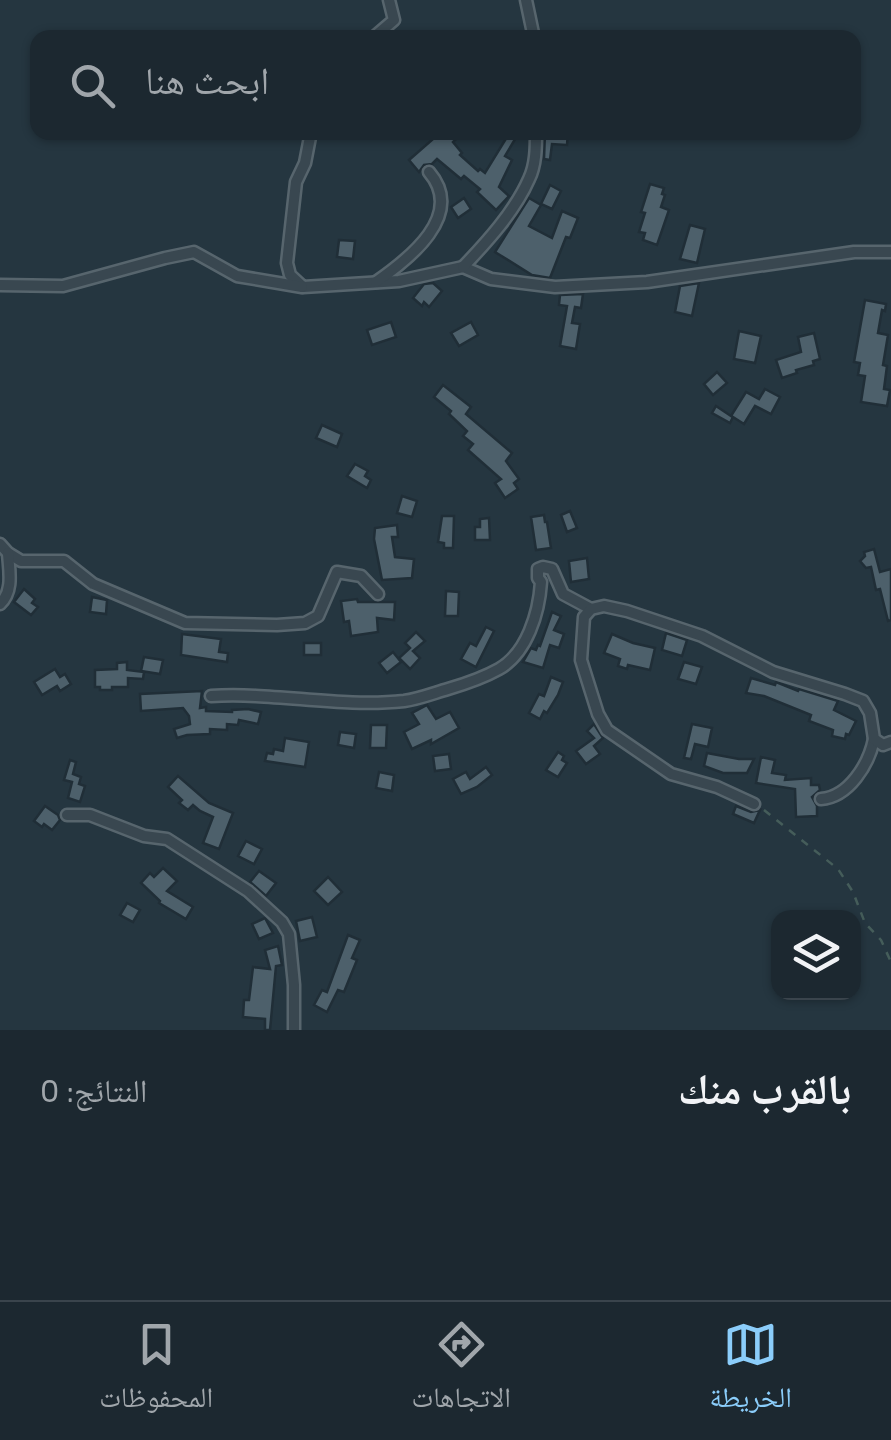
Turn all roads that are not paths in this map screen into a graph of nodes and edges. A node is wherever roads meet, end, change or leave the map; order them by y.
1 (389, 0) edge
2 (526, 0) edge
3 (382, 30) edge
4 (532, 30) edge
5 (309, 140) edge
6 (536, 140) edge
7 (429, 172) dead end
8 (891, 252) edge
9 (463, 267) junction
10 (376, 282) junction
11 (0, 285) edge
12 (303, 287) junction
13 (4, 548) edge
14 (378, 594) dead end
15 (0, 604) edge
16 (591, 609) junction
17 (211, 696) dead end
18 (874, 739) junction
19 (891, 742) edge
20 (822, 798) dead end
21 (754, 804) road end
22 (67, 814) dead end
23 (294, 1030) edge

1 - 3 street
2 - 4 street
5 - 12 street
6 - 9 street
7 - 10 street
8 - 9 street
9 - 10 street
10 - 12 street
11 - 12 street
13 - 14 street
13 - 15 street
16 - 17 street
16 - 18 street
16 - 21 street
18 - 19 street
18 - 20 street
22 - 23 street

